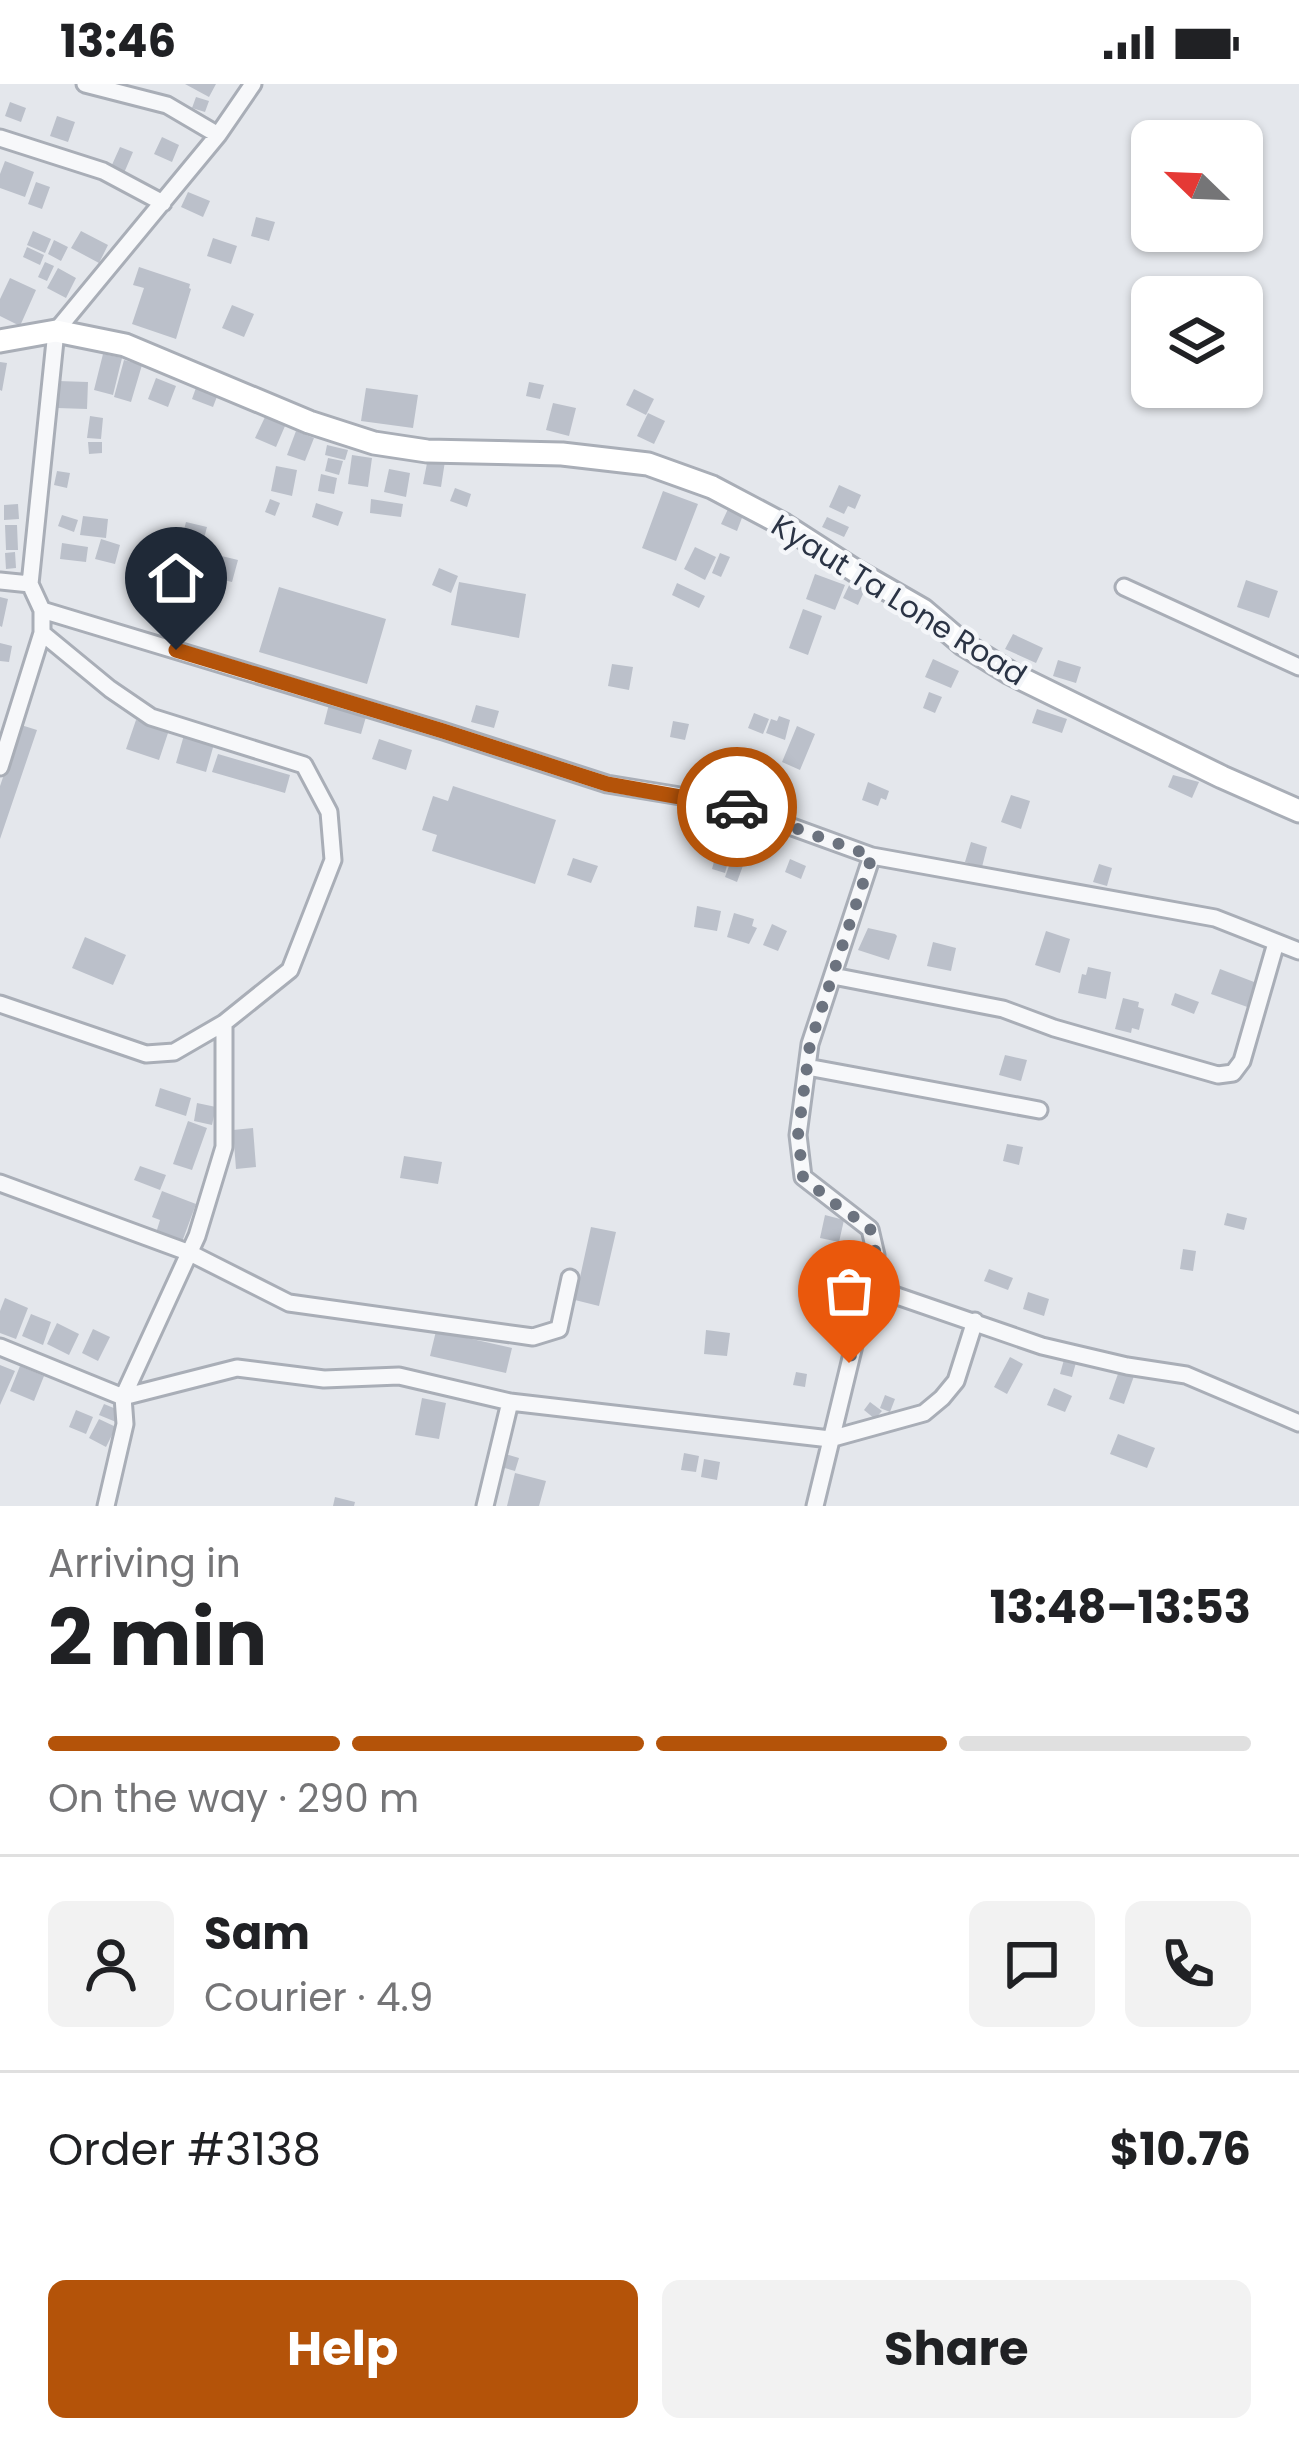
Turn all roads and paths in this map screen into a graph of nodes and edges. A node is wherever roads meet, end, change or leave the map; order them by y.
1 (86, 84) edge
2 (253, 84) edge
3 (218, 135) junction
4 (0, 138) edge
5 (163, 203) junction
6 (56, 331) junction
7 (0, 341) edge
8 (0, 581) edge
9 (30, 584) junction
10 (1124, 586) dead end
11 (42, 610) junction
12 (42, 633) junction
13 (1299, 667) edge
14 (0, 767) edge
15 (1299, 811) edge
16 (872, 856) junction
17 (1276, 943) junction
18 (1299, 951) edge
19 (832, 976) junction
20 (0, 1004) edge
21 (224, 1023) junction
22 (807, 1067) junction
23 (1039, 1111) dead end
24 (0, 1183) edge
25 (190, 1253) junction
26 (570, 1278) dead end
27 (868, 1286) junction
28 (975, 1321) junction
29 (0, 1347) edge
30 (123, 1396) junction
31 (510, 1402) junction
32 (1299, 1424) edge
33 (830, 1439) junction
34 (106, 1506) edge
35 (485, 1506) edge
36 (815, 1506) edge

1 - 3 street
2 - 3 street
3 - 5 street
4 - 5 street
5 - 6 street
6 - 7 main road, Kyaut Ta Lone Road
6 - 9 street
6 - 15 main road, Kyaut Ta Lone Road
8 - 9 street
9 - 11 street
10 - 13 street
11 - 12 street
11 - 16 street
12 - 14 street
12 - 21 street
16 - 17 street
16 - 19 street
17 - 18 street
17 - 19 street
19 - 22 street
20 - 21 street
21 - 25 street
22 - 23 street
22 - 27 street
24 - 25 street
25 - 26 street
25 - 30 street
27 - 28 street
27 - 33 street
28 - 32 street
28 - 33 street
29 - 30 street
30 - 31 street
30 - 34 street
31 - 33 street
31 - 35 street
33 - 36 street

